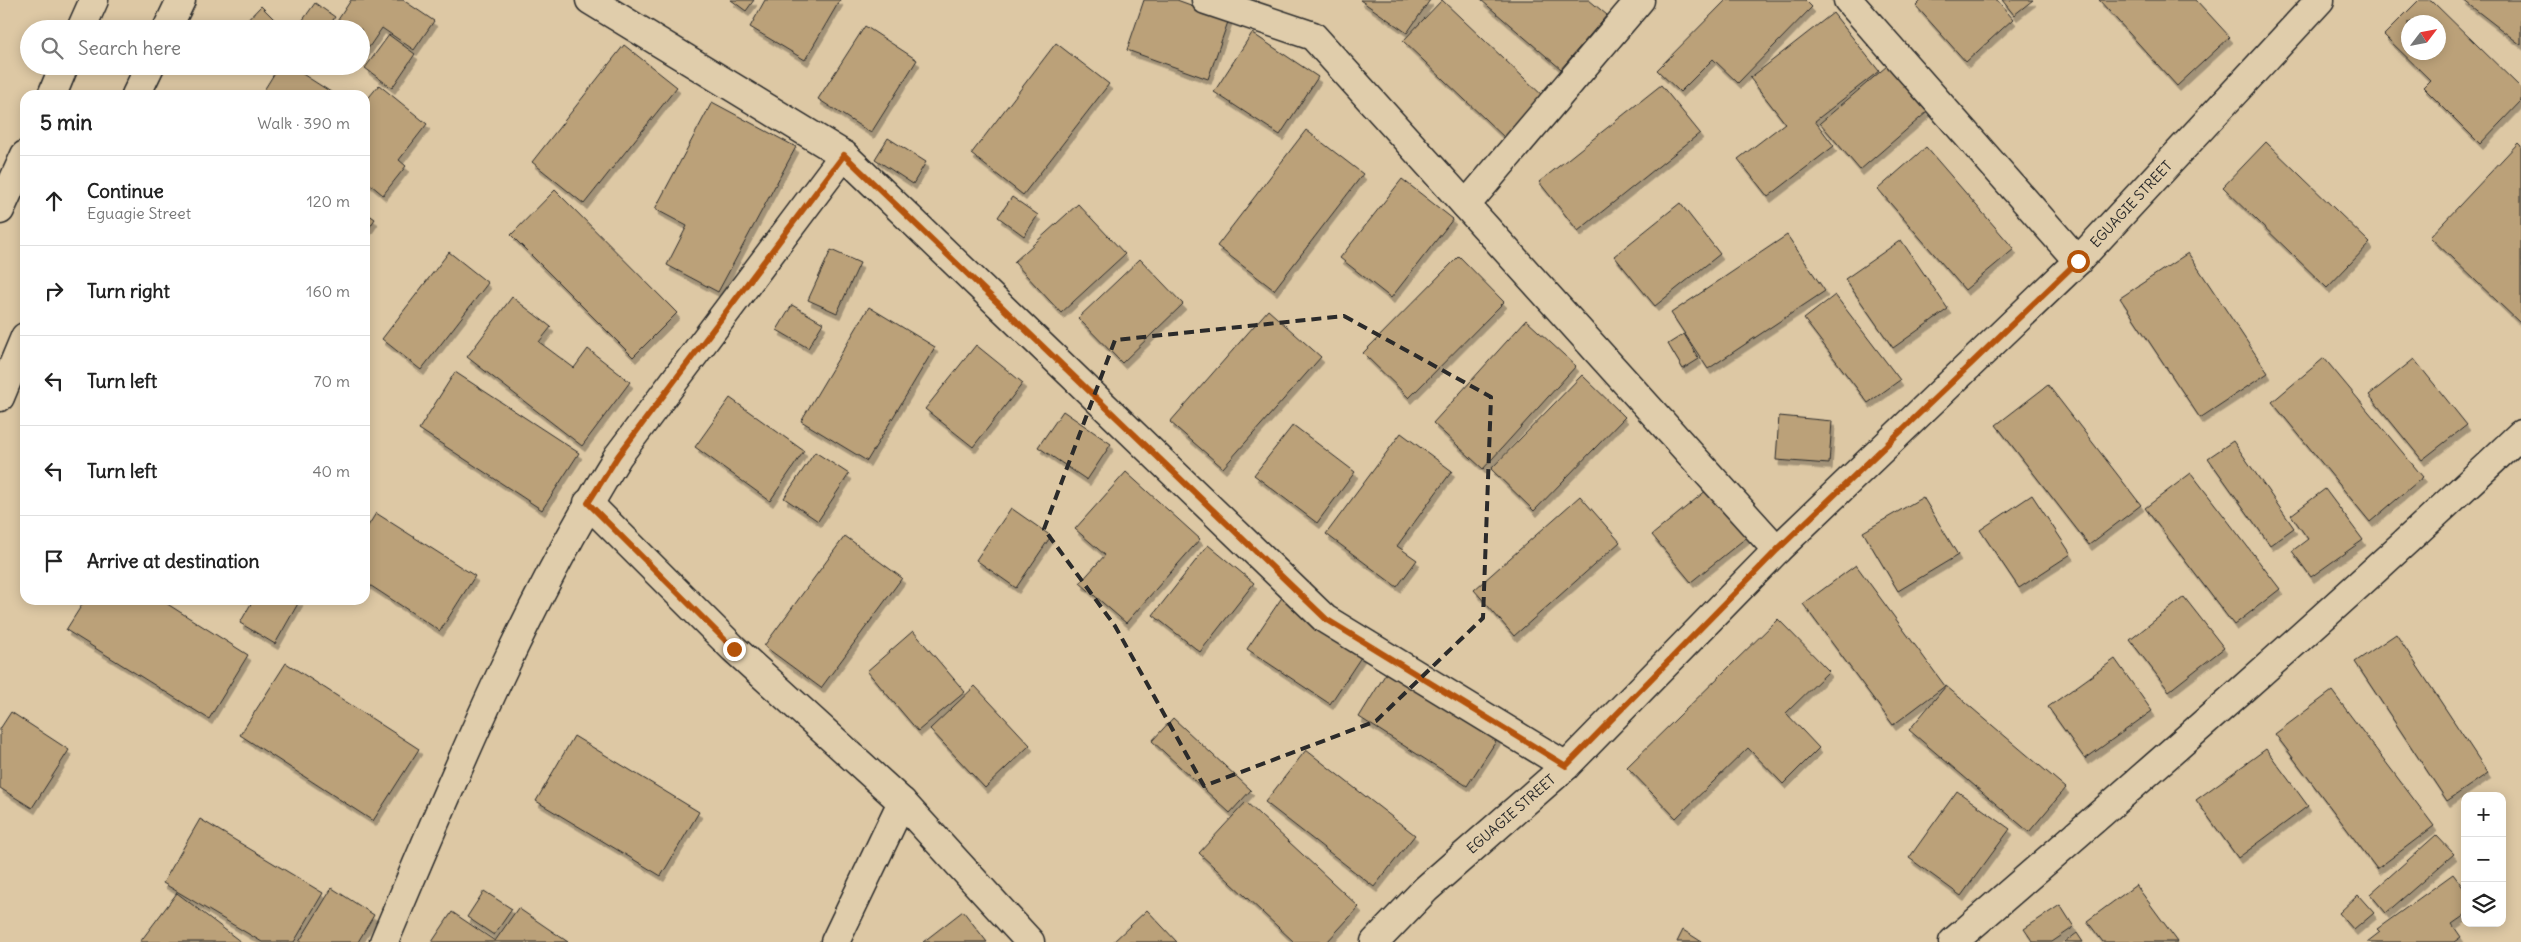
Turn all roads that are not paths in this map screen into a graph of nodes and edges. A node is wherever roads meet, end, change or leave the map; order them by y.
1 (94, 0) edge
2 (181, 0) edge
3 (590, 0) edge
4 (1206, 0) edge
5 (1640, 0) edge
6 (1848, 0) edge
7 (2320, 0) edge
8 (85, 20) edge
9 (171, 20) edge
10 (60, 75) edge
11 (146, 75) edge
12 (54, 90) edge
13 (138, 90) edge
14 (844, 155) junction
15 (20, 166) edge
16 (1466, 205) junction
17 (0, 210) edge
18 (2078, 261) junction
19 (20, 349) edge
20 (0, 397) edge
21 (2521, 434) edge
22 (588, 503) junction
23 (1777, 550) junction
24 (1566, 766) junction
25 (902, 802) junction
26 (384, 942) edge
27 (835, 942) edge
28 (1030, 942) edge
29 (1375, 942) edge
30 (1953, 942) edge

1 - 8 street
2 - 9 street
3 - 14 street
4 - 16 street
5 - 16 street
6 - 18 street
7 - 18 street, EGUAGIE STREET
10 - 12 street
11 - 13 street
14 - 22 street
14 - 24 street
15 - 17 street
16 - 23 street
18 - 23 street, EGUAGIE STREET
19 - 20 street
21 - 30 street
22 - 25 street
22 - 26 street
23 - 24 street, EGUAGIE STREET
24 - 29 street, EGUAGIE STREET
25 - 27 street
25 - 28 street

